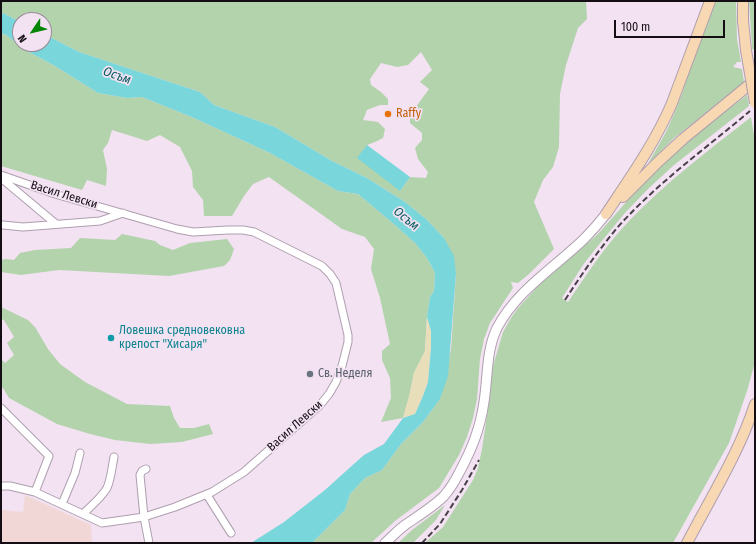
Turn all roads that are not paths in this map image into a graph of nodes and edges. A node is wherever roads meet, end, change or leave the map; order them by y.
1 (710, 1) edge
2 (743, 1) edge
3 (755, 80) edge
4 (755, 103) edge
5 (1, 175) edge
6 (1, 178) edge
7 (123, 213) junction
8 (606, 214) junction
9 (56, 224) junction
10 (3, 225) dead end
11 (755, 404) edge
12 (1, 408) edge
13 (80, 454) dead end
14 (114, 457) dead end
15 (146, 469) dead end
16 (1, 486) edge
17 (34, 492) junction
18 (207, 495) junction
19 (62, 504) junction
20 (83, 514) junction
21 (144, 517) junction
22 (231, 533) dead end
23 (149, 543) edge
24 (385, 543) edge
25 (687, 543) edge

1 - 8 main road
2 - 4 main road, bridge
3 - 8 main road
5 - 7 street, Васил Левски
6 - 9 street
7 - 9 street
7 - 18 street, Васил Левски
8 - 24 street
9 - 10 street
11 - 25 main road
12 - 17 street
13 - 19 street
14 - 20 street
15 - 21 street
16 - 17 street, Васил Левски
17 - 19 street, Васил Левски
18 - 21 street, Васил Левски
18 - 22 street
19 - 20 street, Васил Левски
20 - 21 street, Васил Левски
21 - 23 street

